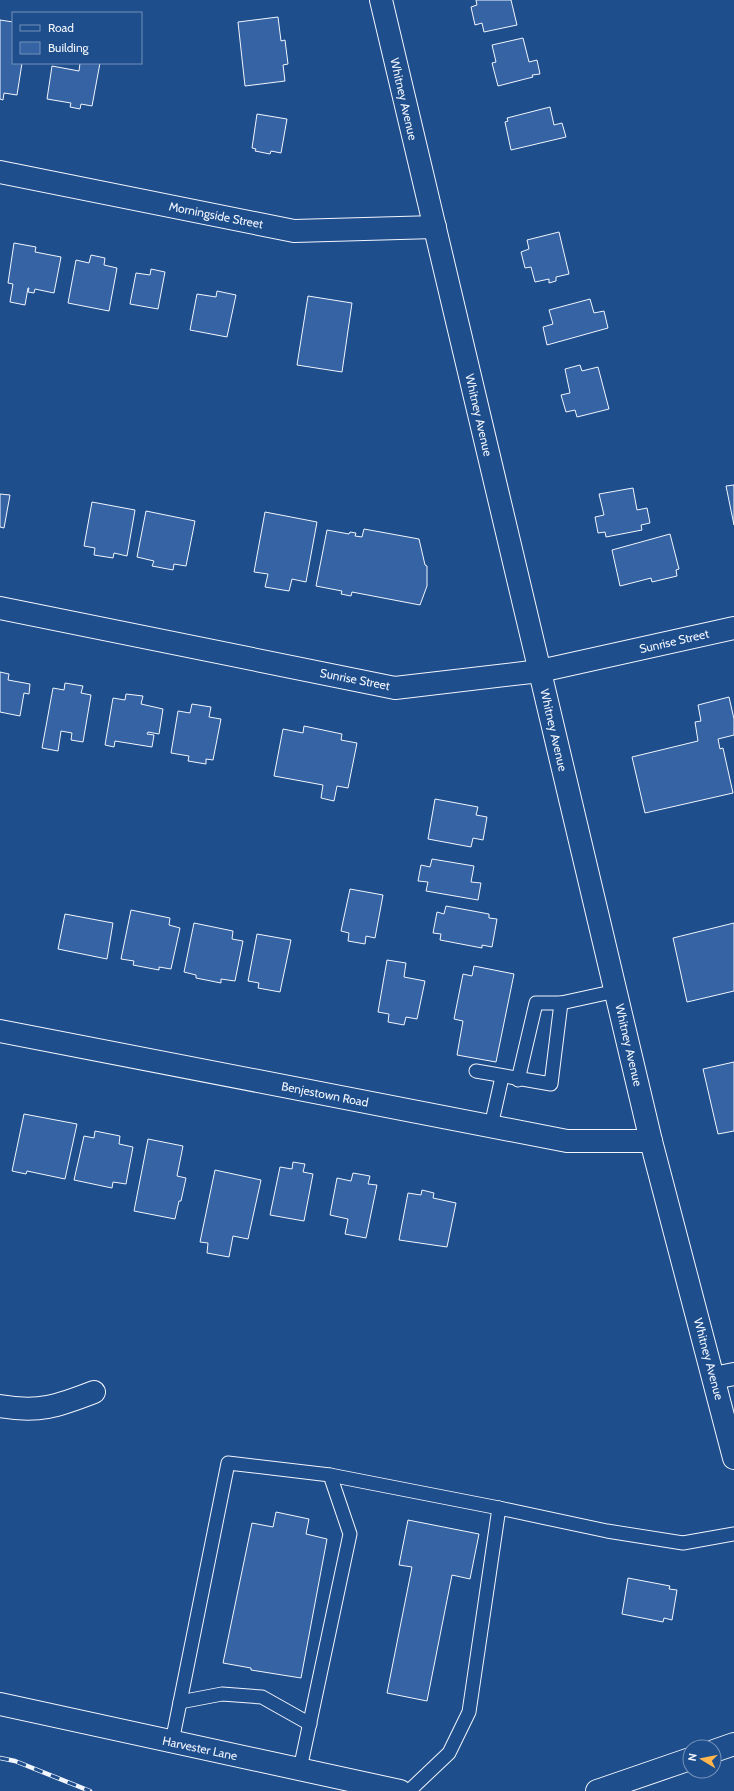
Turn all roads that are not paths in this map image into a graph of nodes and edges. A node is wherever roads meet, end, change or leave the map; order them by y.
1 (381, 0) edge
2 (0, 172) edge
3 (435, 227) junction
4 (0, 608) edge
5 (734, 628) edge
6 (540, 672) junction
7 (616, 991) junction
8 (561, 1003) junction
9 (0, 1031) edge
10 (476, 1071) dead end
11 (502, 1077) junction
12 (518, 1080) junction
13 (492, 1126) junction
14 (651, 1141) junction
15 (724, 1376) edge
16 (94, 1392) dead end
17 (0, 1406) edge
18 (734, 1458) edge
19 (330, 1475) junction
20 (499, 1508) junction
21 (734, 1534) edge
22 (180, 1702) junction
23 (0, 1704) edge
24 (310, 1724) junction
25 (172, 1742) junction
26 (734, 1744) edge
27 (722, 1748) edge
28 (682, 1762) edge
29 (300, 1769) junction
30 (400, 1791) edge
31 (409, 1791) edge
32 (597, 1791) edge

1 - 3 street, Whitney Avenue
2 - 3 street, Morningside Street
3 - 6 street, Whitney Avenue
4 - 6 street, Sunrise Street
5 - 6 street, Sunrise Street
6 - 7 street, Whitney Avenue
7 - 8 lane
7 - 14 street, Whitney Avenue
8 - 12 lane
8 - 12 lane
9 - 13 street, Benjestown Road
10 - 11 lane
11 - 12 lane
11 - 13 lane
13 - 14 street, Benjestown Road
14 - 15 street, Whitney Avenue
15 - 18 street, Whitney Avenue
16 - 17 street
19 - 20 lane
19 - 22 lane
19 - 24 lane
20 - 21 lane
20 - 31 lane
22 - 24 lane
22 - 25 lane
23 - 25 street, Harvester Lane
24 - 29 lane
25 - 29 street, Harvester Lane
26 - 27 street
28 - 32 street
29 - 30 street, Harvester Lane

